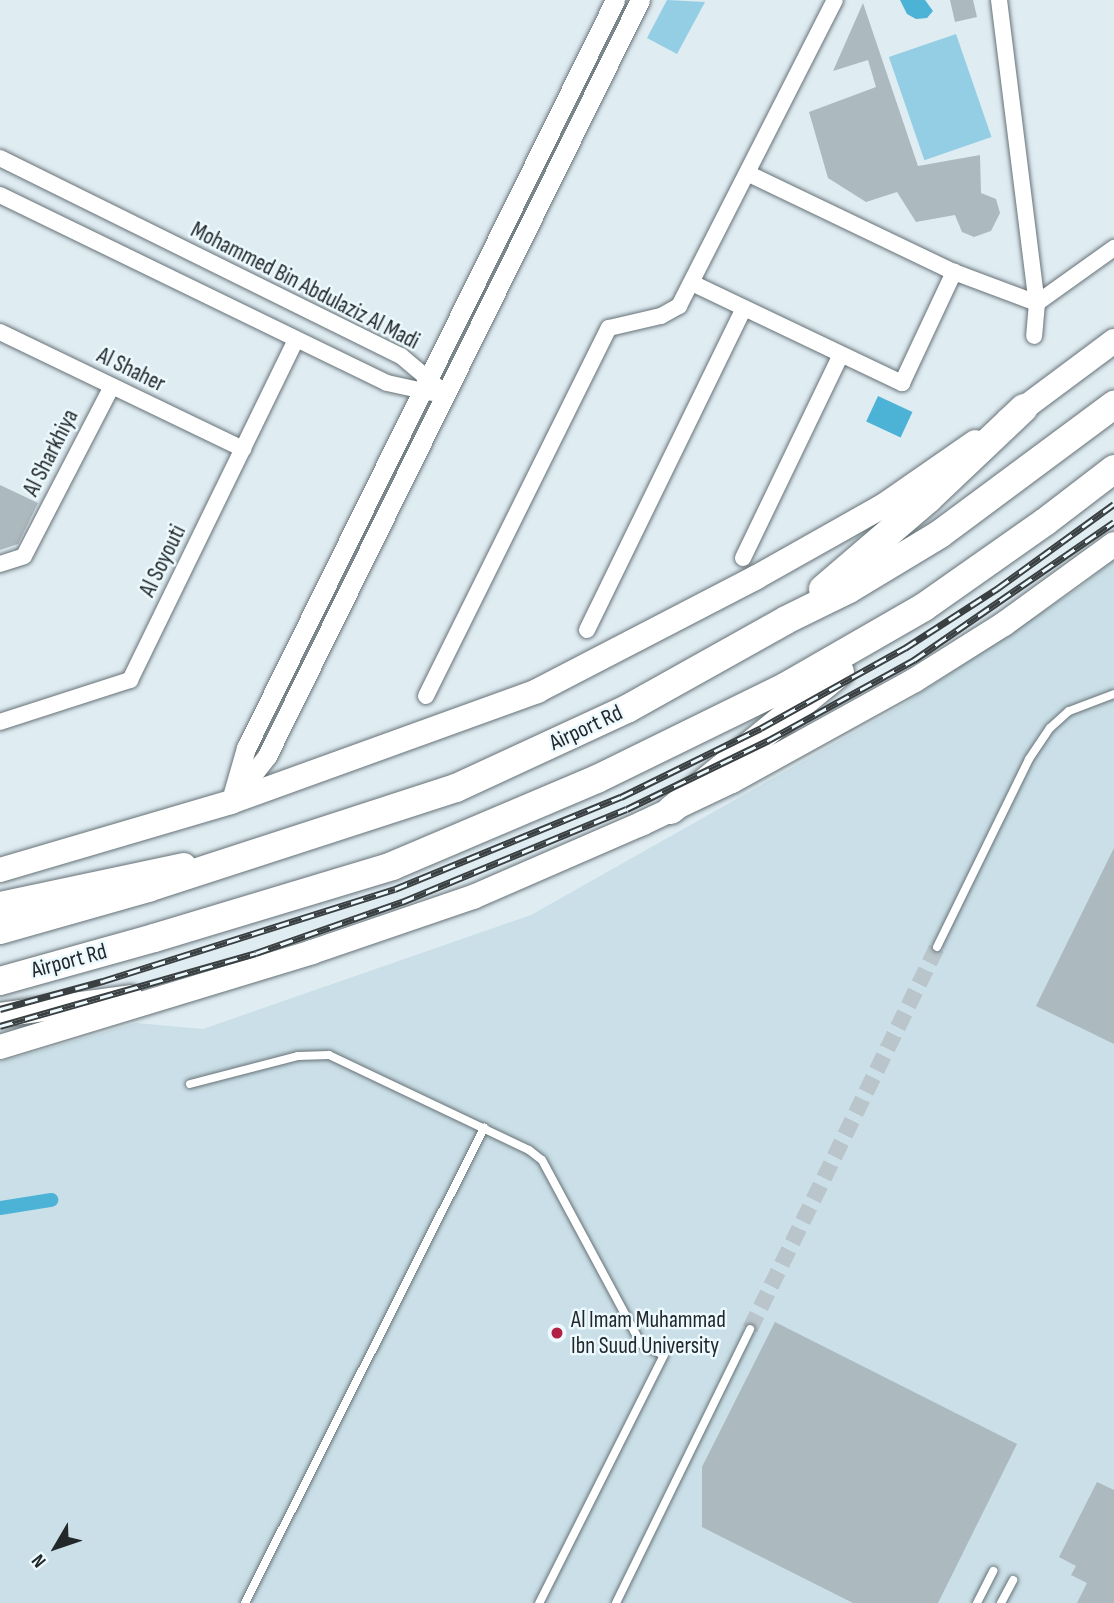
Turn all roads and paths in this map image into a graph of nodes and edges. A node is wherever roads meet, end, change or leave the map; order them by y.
1 (615, 0) edge
2 (640, 0) edge
3 (835, 0) edge
4 (999, 0) edge
5 (0, 158) edge
6 (749, 174) junction
7 (0, 195) edge
8 (1114, 248) edge
9 (954, 272) junction
10 (692, 283) junction
11 (1037, 303) junction
12 (743, 310) junction
13 (0, 332) edge
14 (1034, 336) dead end
15 (296, 340) junction
16 (1114, 341) edge
17 (840, 356) junction
18 (425, 385) junction
19 (112, 386) junction
20 (446, 394) junction
21 (1114, 405) edge
22 (1024, 408) junction
23 (243, 450) junction
24 (1114, 469) edge
25 (1114, 544) edge
26 (743, 558) dead end
27 (0, 564) edge
28 (924, 607) junction
29 (786, 620) junction
30 (587, 631) dead end
31 (1114, 694) edge
32 (426, 696) dead end
33 (0, 722) edge
34 (231, 802) junction
35 (671, 810) junction
36 (294, 841) junction
37 (0, 870) edge
38 (0, 904) edge
39 (0, 930) edge
40 (937, 947) tunnel mouth
41 (0, 981) edge
42 (197, 988) junction
43 (0, 1015) edge
44 (0, 1047) edge
45 (190, 1084) dead end
46 (484, 1128) junction
47 (750, 1329) tunnel mouth
48 (993, 1571) dead end
49 (1013, 1580) dead end
50 (246, 1603) edge
51 (539, 1603) edge
52 (616, 1603) edge
53 (977, 1603) edge
54 (1001, 1603) edge

1 - 18 street
2 - 20 street
3 - 6 street
4 - 11 street
5 - 18 street, Mohammed Bin Abdulaziz Al Madi
6 - 9 street
6 - 10 street
7 - 15 street, Mohammed Bin Abdulaziz Al Madi
8 - 11 street
9 - 11 street
9 - 17 street
10 - 12 street
10 - 32 street
11 - 14 street
12 - 17 street
12 - 30 street
13 - 19 street, Al Shaher
15 - 18 street, Mohammed Bin Abdulaziz Al Madi
15 - 23 street, Al Soyouti
16 - 22 main road
17 - 26 street
18 - 20 street, Mohammed Bin Abdulaziz Al Madi
18 - 34 street
19 - 23 street, Al Shaher
19 - 27 street, Al Sharkhiya
20 - 34 street
21 - 29 highway, Airport Rd
22 - 29 highway
22 - 34 main road
23 - 33 street, Al Soyouti
24 - 28 highway, Airport Rd
25 - 35 main road
28 - 35 highway
28 - 41 highway, Airport Rd
29 - 36 highway, Airport Rd
31 - 40 lane
34 - 37 main road
35 - 42 main road
36 - 38 main road
36 - 39 highway, Airport Rd
42 - 43 main road
42 - 44 main road
45 - 46 lane
46 - 50 lane
46 - 51 lane
47 - 52 lane
48 - 53 lane
49 - 54 lane

